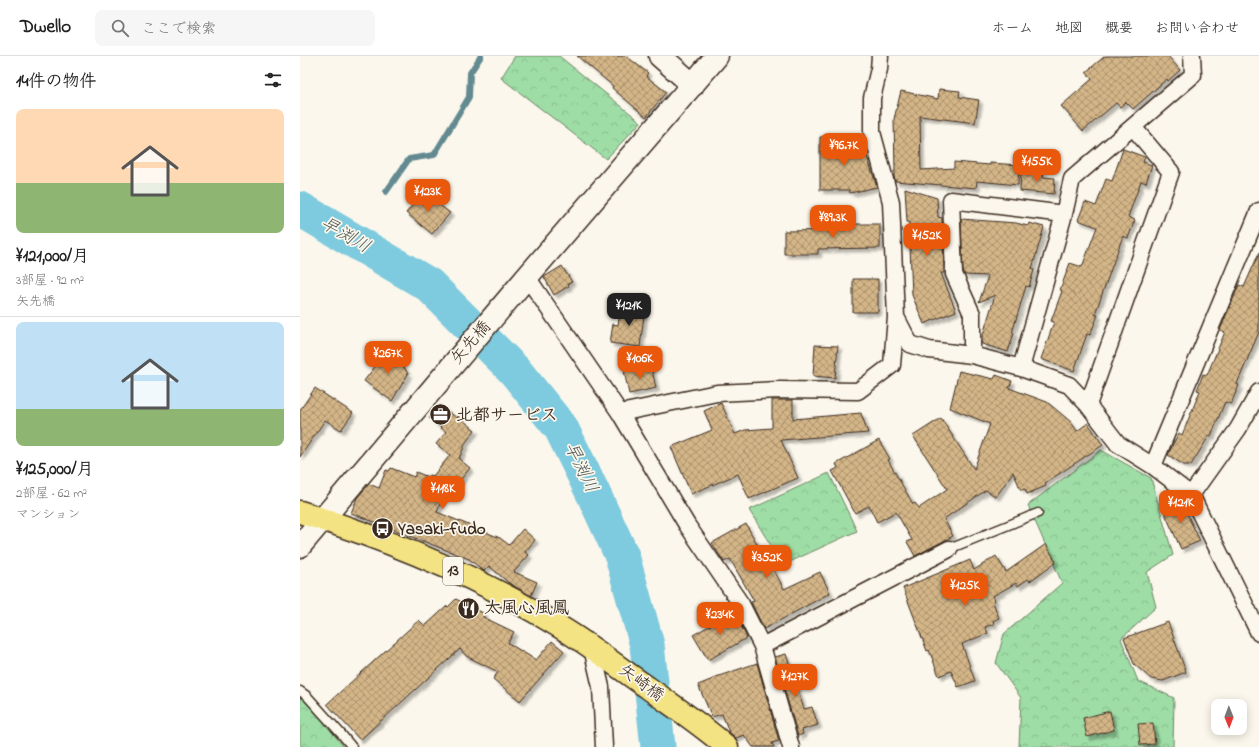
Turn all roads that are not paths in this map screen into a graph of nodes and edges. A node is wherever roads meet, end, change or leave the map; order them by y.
1 (660, 56) edge
2 (717, 56) edge
3 (880, 56) edge
4 (1192, 56) edge
5 (693, 85) junction
6 (1133, 127) junction
7 (1259, 211) edge
8 (1064, 214) junction
9 (527, 277) junction
10 (896, 317) junction
11 (972, 355) junction
12 (1021, 368) junction
13 (1259, 392) edge
14 (1088, 405) junction
15 (620, 413) junction
16 (1153, 466) junction
17 (1191, 495) junction
18 (300, 512) edge
19 (1038, 513) dead end
20 (323, 519) junction
21 (300, 546) edge
22 (949, 549) joint
23 (1259, 633) edge
24 (762, 646) junction
25 (594, 649) junction
26 (300, 691) edge
27 (352, 747) edge
28 (604, 747) edge
29 (726, 747) edge
30 (791, 747) edge

1 - 5 street
2 - 5 street, 矢先橋
3 - 10 street
4 - 6 street
5 - 9 street, 矢先橋
6 - 8 street
6 - 14 street
7 - 16 street
8 - 11 street
8 - 12 street
9 - 15 street
9 - 20 street, 矢先橋
10 - 11 street
10 - 15 street
11 - 12 street
12 - 14 street
13 - 17 street
14 - 16 street
15 - 24 street
16 - 17 street
17 - 23 street
18 - 20 main road, 13
19 - 22 lane
20 - 21 street, 矢先橋
20 - 25 main road, 13
22 - 24 street
24 - 30 street
25 - 28 street
25 - 29 main road, 矢崎橋 / 13
26 - 27 lane

